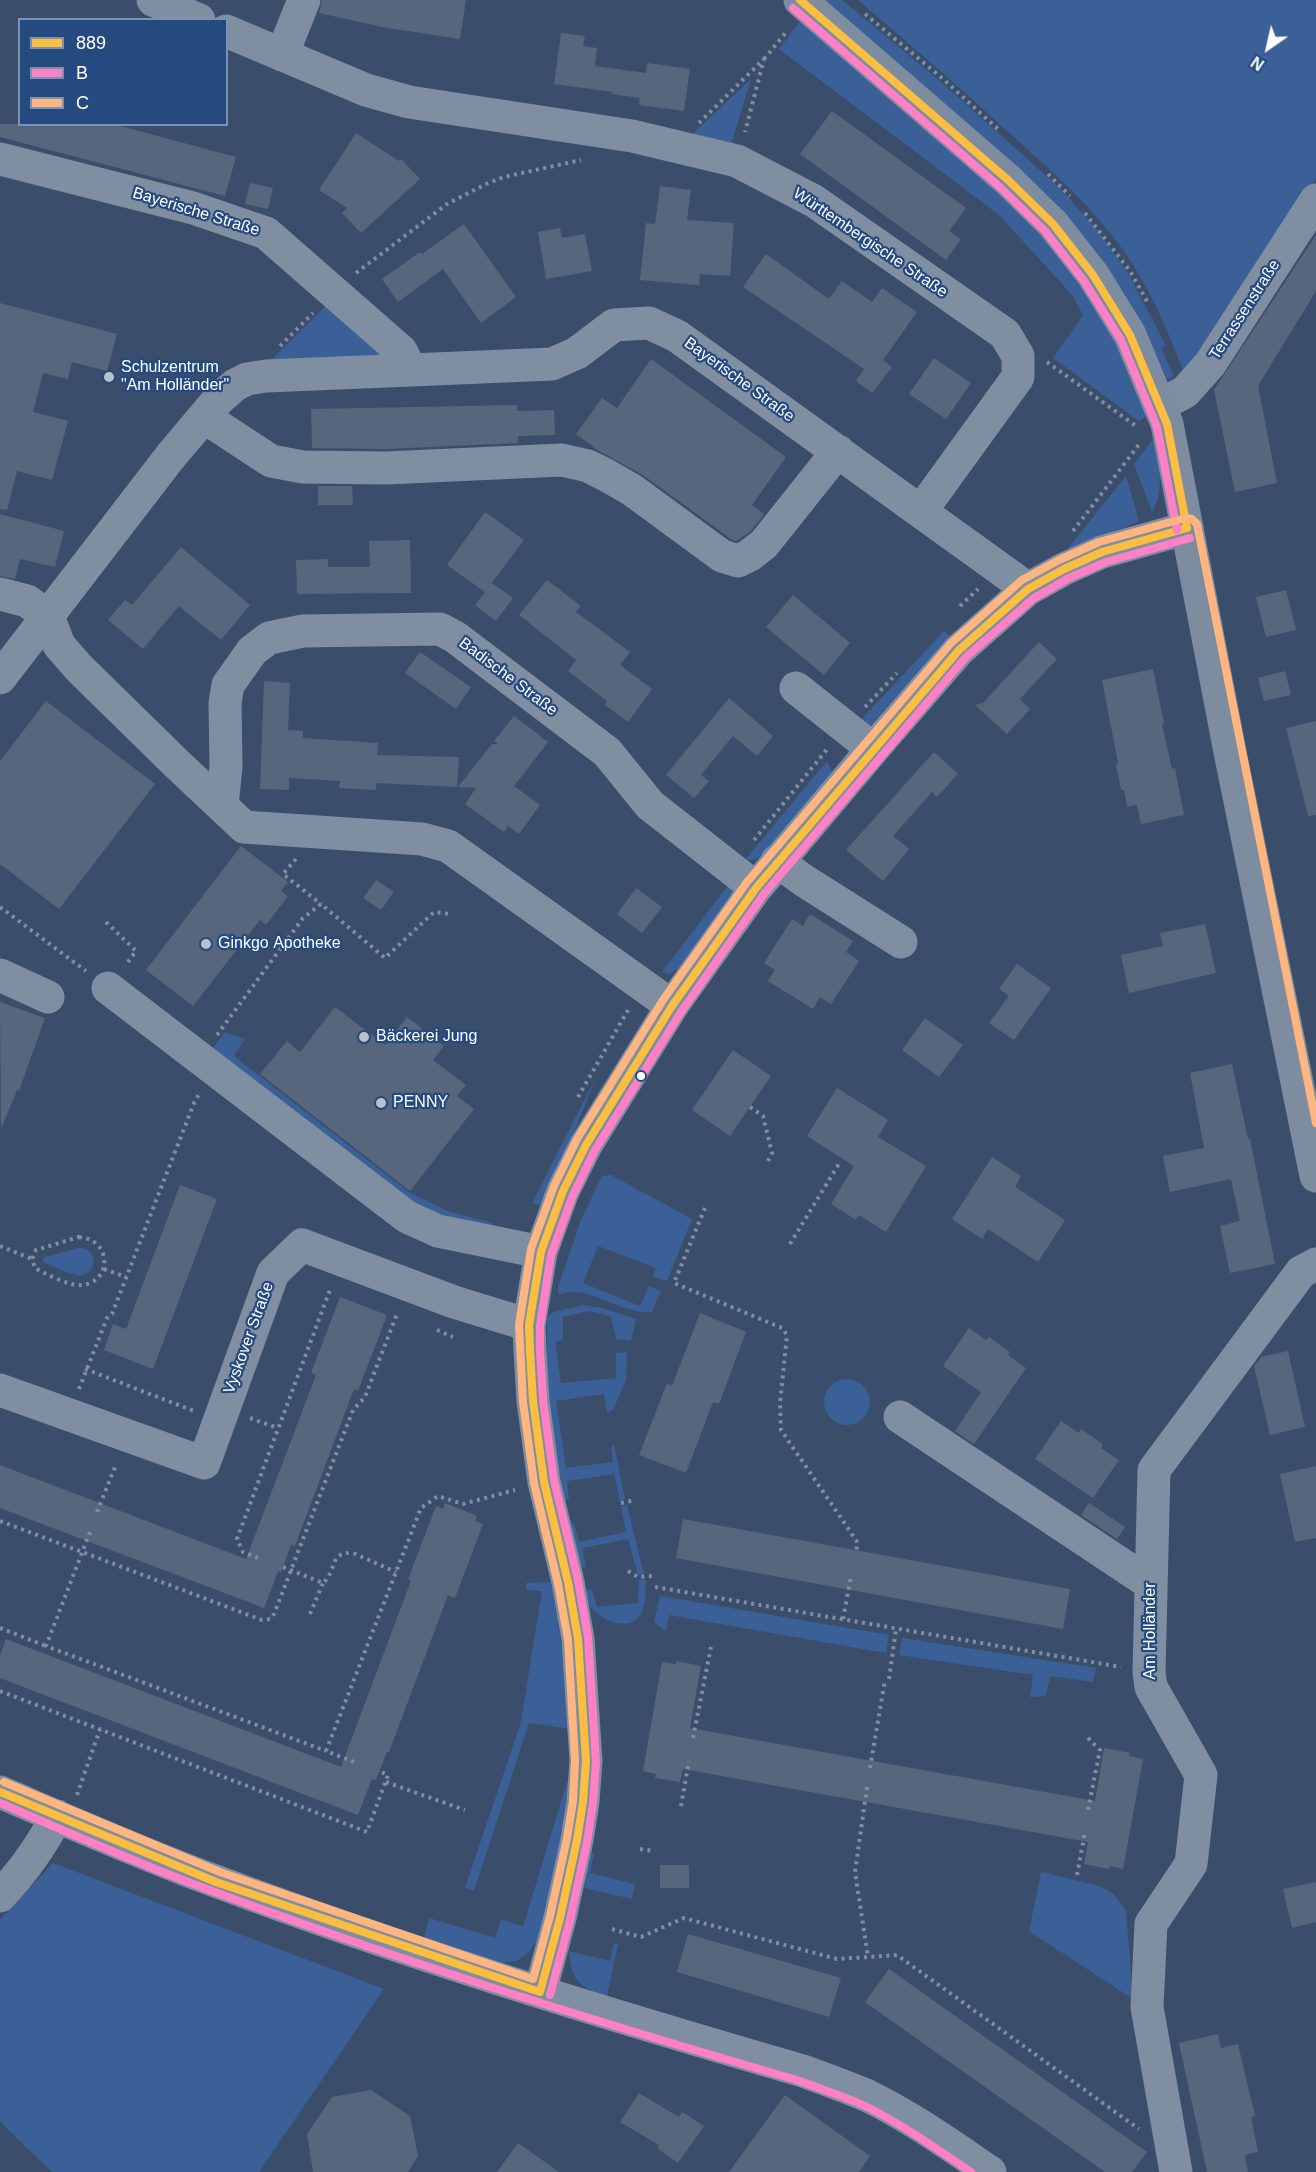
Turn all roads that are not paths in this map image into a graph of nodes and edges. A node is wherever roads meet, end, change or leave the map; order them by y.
1 (153, 0) edge
2 (304, 0) edge
3 (798, 10) edge
4 (194, 18) edge
5 (228, 32) edge
6 (282, 55) junction
7 (0, 159) edge
8 (1316, 200) edge
9 (411, 370) junction
10 (204, 417) junction
11 (1158, 421) junction
12 (838, 451) junction
13 (921, 511) junction
14 (1187, 528) junction
15 (1028, 589) junction
16 (0, 594) edge
17 (48, 616) junction
18 (0, 678) edge
19 (796, 688) dead end
20 (873, 748) junction
21 (222, 806) junction
22 (777, 861) junction
23 (744, 878) junction
24 (901, 942) dead end
25 (0, 975) edge
26 (117, 977) road end
27 (48, 997) dead end
28 (672, 1006) junction
29 (1316, 1176) edge
30 (541, 1252) junction
31 (1316, 1263) edge
32 (529, 1325) junction
33 (0, 1390) edge
34 (900, 1417) dead end
35 (1150, 1584) junction
36 (0, 1792) edge
37 (62, 1819) junction
38 (0, 1896) edge
39 (540, 1992) junction
40 (1175, 2163) edge
41 (990, 2172) edge

1 - 4 street
2 - 6 street
3 - 11 main road
5 - 6 street, Württembergische Straße
6 - 13 street, Württembergische Straße
7 - 9 street, Bayerische Straße
8 - 11 street, Terrassenstraße
9 - 10 street, Bayerische Straße
9 - 12 street, Bayerische Straße
10 - 12 street
10 - 17 street, Bayerische Straße
11 - 14 main road
12 - 13 street, Bayerische Straße
13 - 15 street, Bayerische Straße
14 - 15 street
14 - 29 main road
15 - 20 street
16 - 17 street
17 - 18 street
17 - 21 street
19 - 20 street
20 - 22 street
21 - 23 street, Badische Straße
21 - 28 street
22 - 23 street
22 - 24 street
23 - 28 street
25 - 27 street
26 - 30 street
28 - 30 street
30 - 32 street
31 - 35 street, Am Holländer
32 - 33 street, Vyskover Straße
32 - 39 street
34 - 35 street
35 - 40 street, Am Holländer
36 - 37 street
37 - 38 street
37 - 39 street
39 - 41 street

